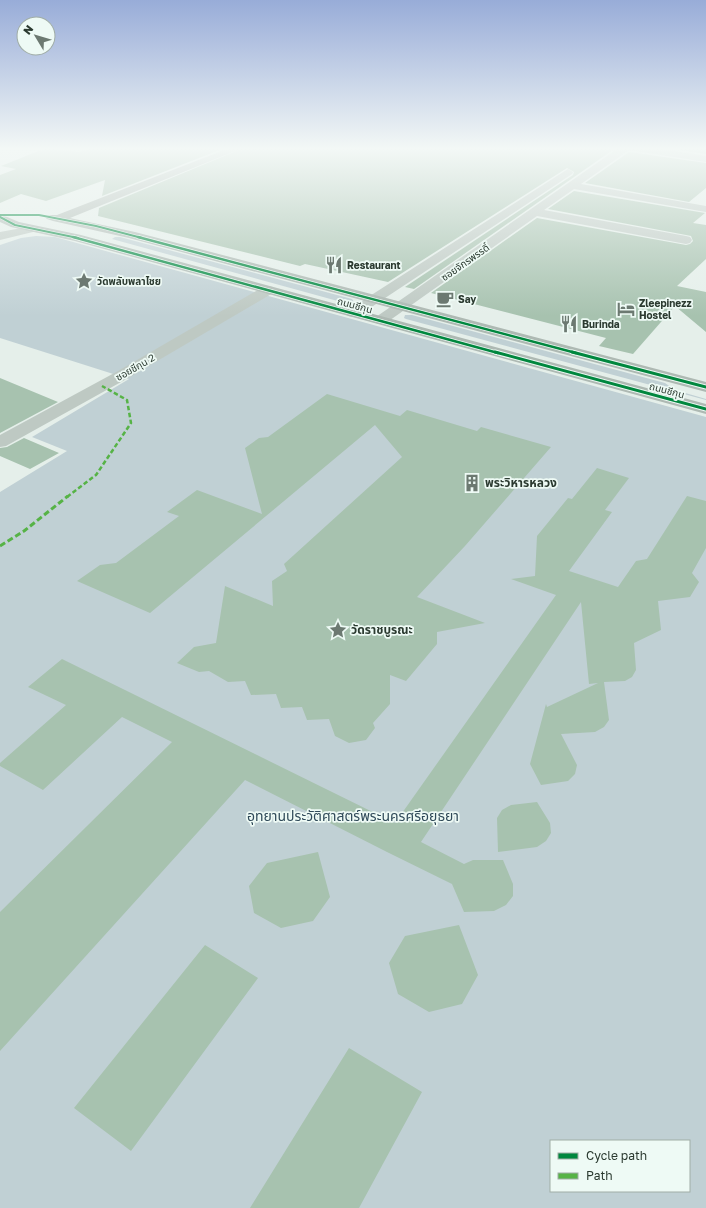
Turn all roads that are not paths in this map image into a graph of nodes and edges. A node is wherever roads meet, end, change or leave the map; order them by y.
1 (69, 203) edge
2 (98, 203) edge
3 (519, 203) edge
4 (548, 203) edge
5 (678, 203) edge
6 (706, 208) edge
7 (535, 212) junction
8 (39, 215) junction
9 (0, 216) edge
10 (59, 219) junction
11 (489, 223) junction
12 (15, 225) junction
13 (33, 228) junction
14 (513, 228) junction
15 (0, 235) edge
16 (686, 240) dead end
17 (268, 290) junction
18 (375, 299) junction
19 (401, 306) junction
20 (353, 313) junction
21 (380, 320) junction
22 (706, 387) edge
23 (706, 409) edge
24 (0, 442) edge

1 - 8 main road
2 - 10 main road
3 - 11 street, ซอยจักรพรรดิ์
4 - 7 street, ซอยจักรพรรดิ์
5 - 6 street
7 - 14 street, ซอยจักรพรรดิ์
7 - 16 street
8 - 9 main road, ถนนชีกุน
8 - 10 main road, ถนนชีกุน
8 - 12 main road
9 - 12 main road, ถนนชีกุน
10 - 13 main road
10 - 18 main road, ถนนชีกุน
11 - 14 street
11 - 18 street, ซอยจักรพรรดิ์
12 - 13 main road, ถนนชีกุน
12 - 15 street
13 - 15 street
13 - 17 main road, ถนนชีกุน
14 - 19 street, ซอยจักรพรรดิ์
17 - 20 main road, ถนนชีกุน
17 - 24 street, ซอยชีกุน 2
18 - 19 main road, ถนนชีกุน
18 - 20 street, ซอยจักรพรรดิ์
19 - 21 street, ซอยจักรพรรดิ์
19 - 22 main road, ถนนชีกุน
20 - 21 main road, ถนนชีกุน
21 - 23 main road, ถนนชีกุน

